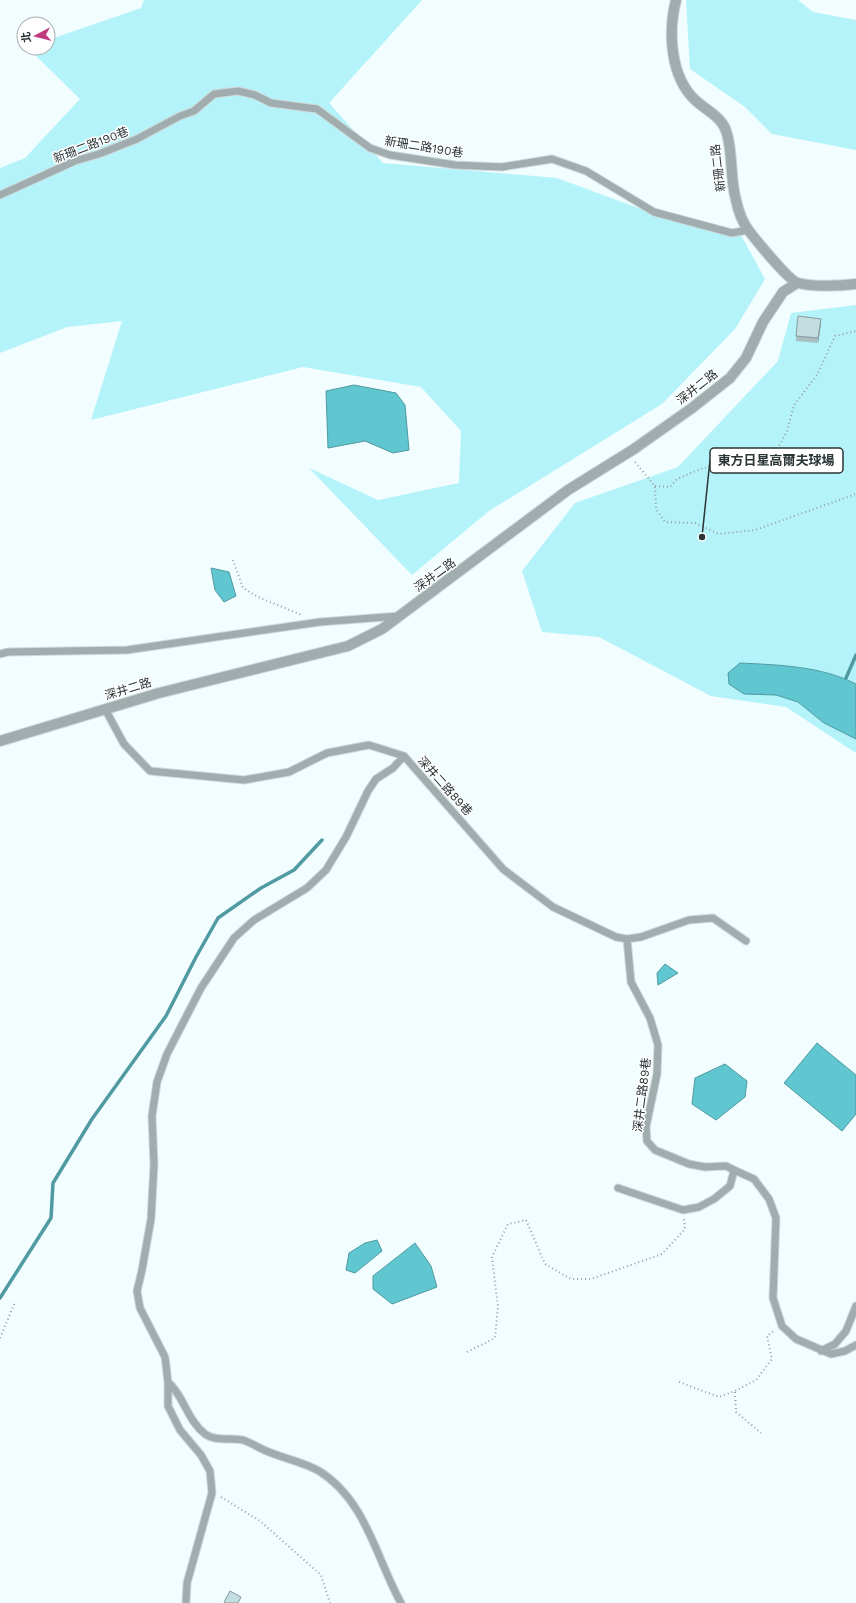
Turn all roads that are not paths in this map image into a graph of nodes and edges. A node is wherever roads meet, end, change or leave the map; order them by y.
1 (676, 0) edge
2 (0, 195) edge
3 (748, 230) junction
4 (797, 283) junction
5 (856, 284) edge
6 (402, 616) junction
7 (0, 654) edge
8 (105, 709) junction
9 (0, 741) edge
10 (404, 756) junction
11 (627, 939) junction
12 (746, 941) dead end
13 (734, 1170) junction
14 (618, 1188) dead end
15 (856, 1306) edge
16 (856, 1345) edge
17 (820, 1350) junction
18 (168, 1382) junction
19 (186, 1603) edge
20 (401, 1603) edge

1 - 3 street, 新珊二路
2 - 3 lane, 新珊二路190巷
3 - 4 street, 新珊二路
4 - 5 street
4 - 6 street, 深井二路
6 - 7 lane
6 - 8 street, 深井二路
8 - 9 street, 深井二路
8 - 10 lane, 深井二路89巷
10 - 11 lane, 深井二路89巷
10 - 18 lane
11 - 12 lane
11 - 13 lane, 深井二路89巷
13 - 14 lane
13 - 17 lane, 深井二路89巷
15 - 17 lane
16 - 17 lane
18 - 19 lane
18 - 20 lane

